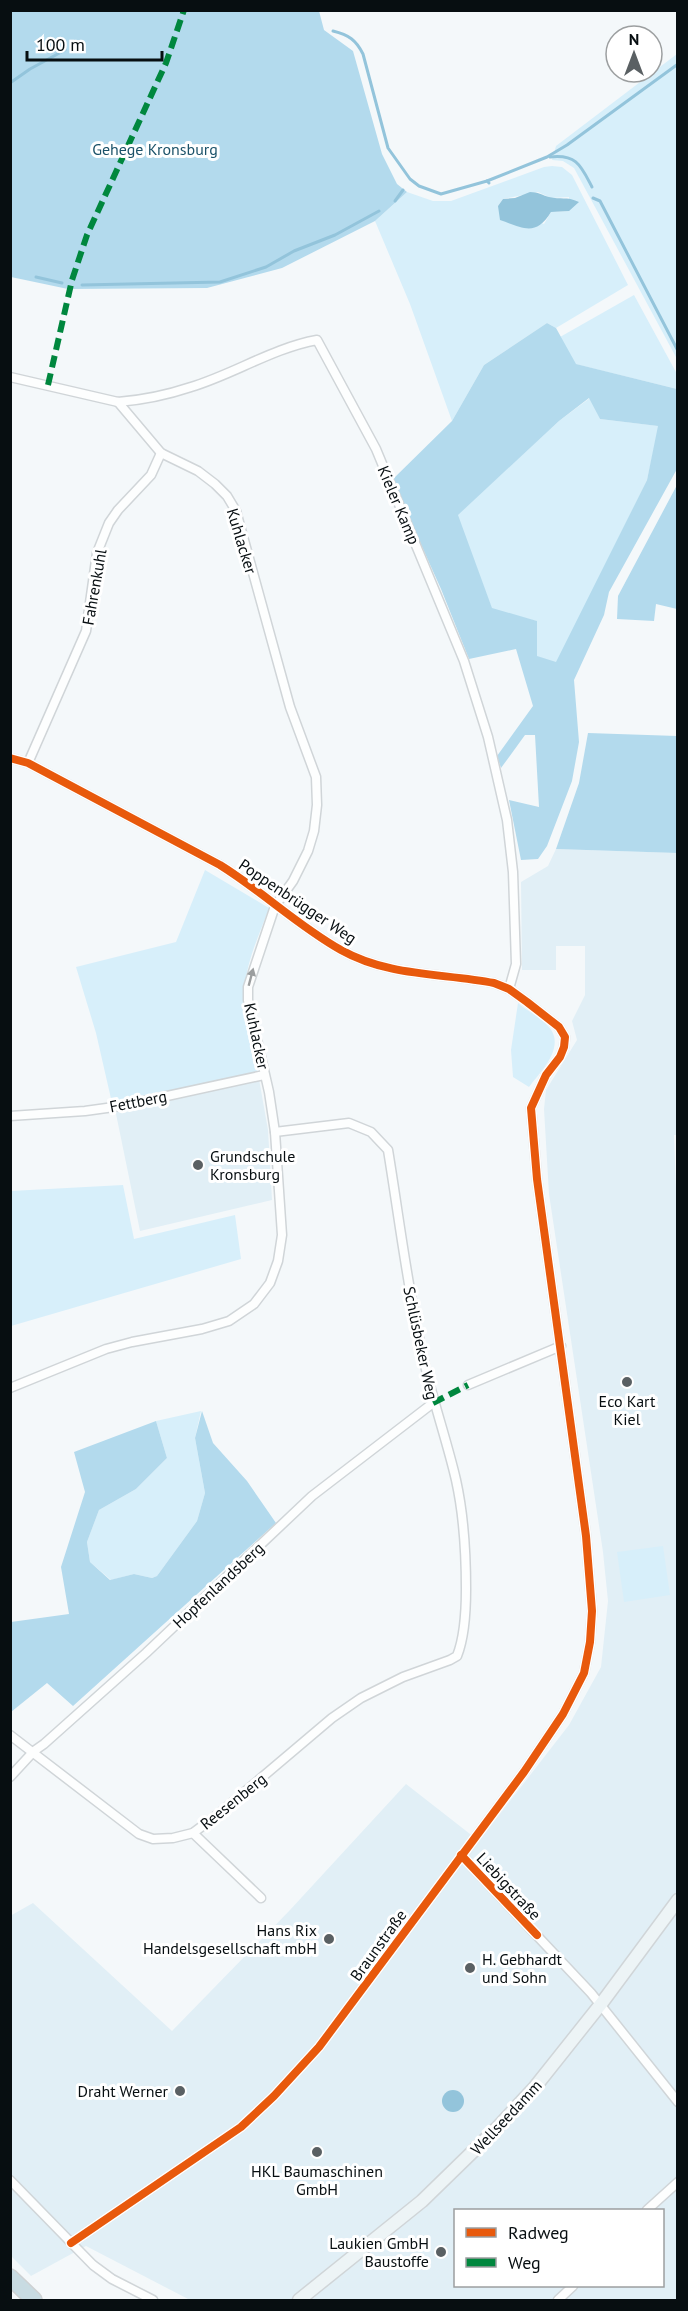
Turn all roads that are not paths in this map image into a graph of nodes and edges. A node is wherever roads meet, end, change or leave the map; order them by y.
1 (10, 377) edge
2 (118, 402) junction
3 (160, 453) junction
4 (10, 758) edge
5 (28, 763) junction
6 (275, 906) junction
7 (509, 989) junction
8 (264, 1075) junction
9 (531, 1108) joint
10 (10, 1116) edge
11 (275, 1132) junction
12 (561, 1346) junction
13 (468, 1384) dead end
14 (10, 1388) edge
15 (433, 1403) junction
16 (457, 1656) joint
17 (10, 1735) edge
18 (34, 1751) junction
19 (10, 1777) edge
20 (193, 1833) junction
21 (461, 1855) junction
22 (261, 1898) dead end
23 (678, 1900) edge
24 (601, 2004) junction
25 (678, 2102) edge
26 (10, 2180) edge
27 (678, 2182) edge
28 (649, 2209) edge
29 (71, 2243) junction
30 (10, 2277) edge
31 (572, 2287) edge
32 (34, 2301) edge
33 (153, 2301) edge
34 (299, 2301) edge
35 (558, 2301) edge

1 - 2 street, Kieler Kamp
2 - 3 street, Kuhlacker
2 - 7 street, Kieler Kamp
3 - 5 street, Fahrenkuhl
3 - 6 street, Kuhlacker
4 - 5 street, Poppenbrügger Weg
5 - 6 street, Poppenbrügger Weg
6 - 7 street, Poppenbrügger Weg
8 -> 6 street, Kuhlacker
7 - 9 street, Poppenbrügger Weg
8 - 10 street, Fettberg
8 - 11 street, Kuhlacker
9 - 12 street, Braunstraße
11 - 14 street, Kuhlacker
11 - 15 street, Schlüsbeker Weg
12 - 13 street
12 - 21 street, Braunstraße
15 - 16 street, Schlüsbeker Weg
15 - 18 street, Hopfenlandsberg
16 - 20 street, Reesenberg
17 - 18 street, Reesenberg
18 - 19 street, Hopfenlandsberg
18 - 20 street, Reesenberg
20 - 22 street
21 - 24 street, Liebigstraße
21 - 29 street, Braunstraße
23 - 24 main road, Wellseedamm
24 - 25 street, Liebigstraße
24 - 34 main road, Wellseedamm
26 - 29 street
27 - 28 street
29 - 33 street
30 - 32 highway
31 - 35 street

